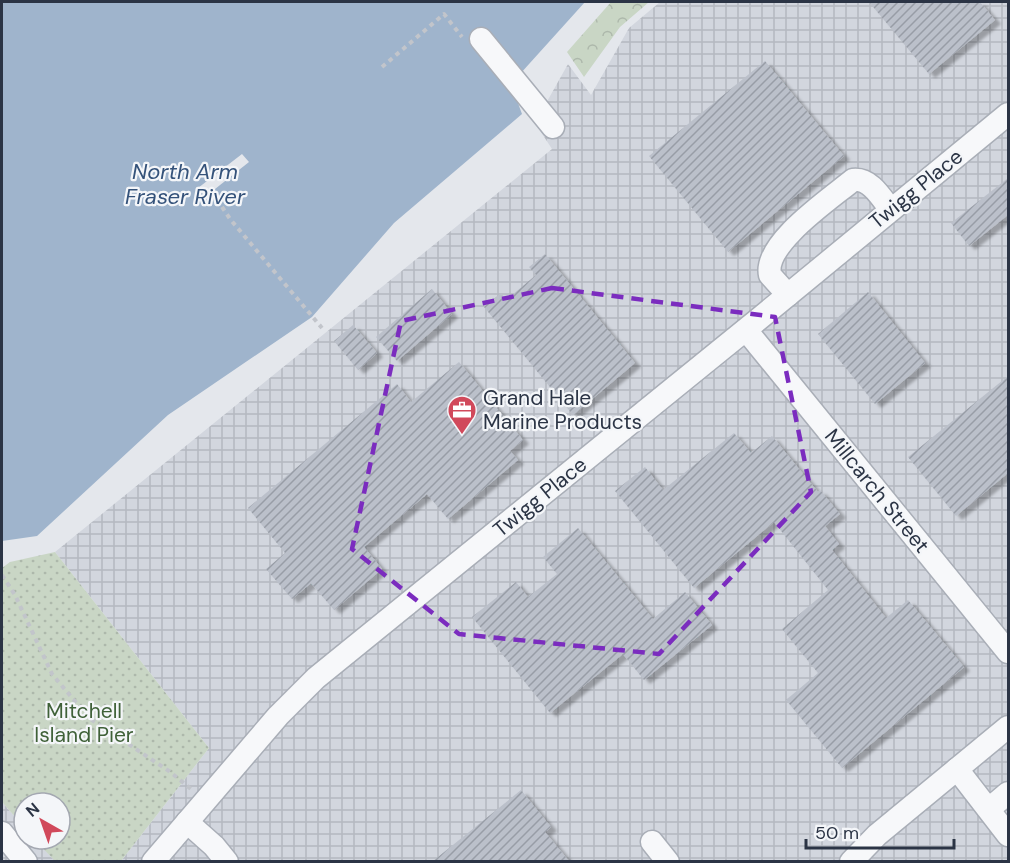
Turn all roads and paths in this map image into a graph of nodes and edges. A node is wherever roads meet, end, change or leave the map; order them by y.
1 (474, 41) joint
2 (382, 68) dead end
3 (1008, 114) edge
4 (554, 127) dead end
5 (212, 192) dead end
6 (890, 209) junction
7 (788, 295) junction
8 (322, 327) dead end
9 (746, 330) junction
10 (2, 575) edge
11 (1008, 652) edge
12 (1008, 726) edge
13 (957, 769) junction
14 (192, 789) dead end
15 (1008, 793) edge
16 (989, 809) junction
17 (187, 822) junction
18 (2, 833) edge
19 (1008, 835) edge
20 (652, 842) dead end
21 (26, 861) edge
22 (153, 861) edge
23 (227, 861) edge
24 (668, 861) edge
25 (851, 861) edge

1 - 2 path
1 - 4 street
3 - 6 street, Twigg Place
5 - 8 path
6 - 7 street, Twigg Place
6 - 7 street
7 - 9 street, Twigg Place
9 - 11 street, Millcarch Street
9 - 17 street, Twigg Place
10 - 14 path
12 - 13 street
13 - 16 street
13 - 25 street
15 - 16 street
16 - 19 street
17 - 22 street, Twigg Place
17 - 23 street
18 - 21 street
20 - 24 street

